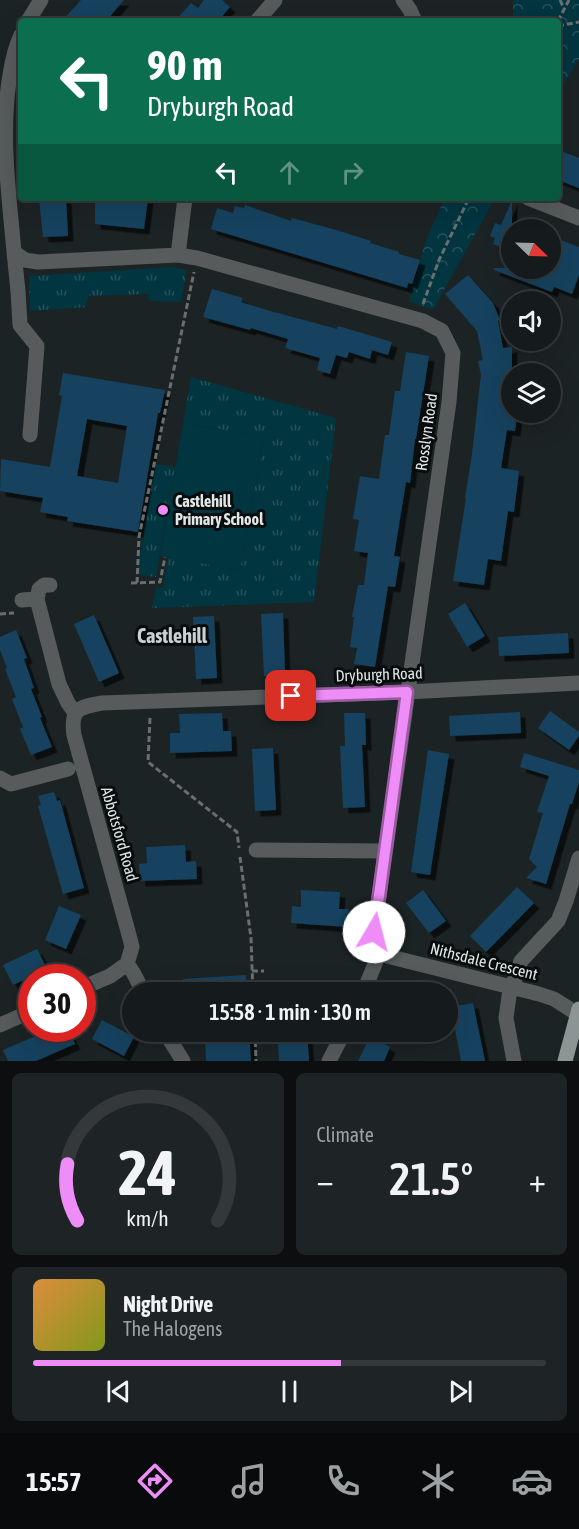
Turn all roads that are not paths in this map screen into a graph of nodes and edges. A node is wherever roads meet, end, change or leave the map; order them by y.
1 (41, 0) edge
2 (275, 0) edge
3 (403, 0) edge
4 (30, 18) edge
5 (260, 18) edge
6 (414, 18) edge
7 (18, 44) edge
8 (5, 200) edge
9 (185, 201) edge
10 (536, 201) edge
11 (579, 218) edge
12 (14, 252) junction
13 (178, 255) junction
14 (30, 435) dead end
15 (50, 585) dead end
16 (579, 683) edge
17 (407, 692) junction
18 (75, 713) junction
19 (68, 769) dead end
20 (0, 778) edge
21 (256, 850) dead end
22 (385, 850) junction
23 (579, 858) edge
24 (378, 952) junction
25 (127, 964) junction
26 (96, 982) edge
27 (139, 982) edge
28 (368, 982) edge
29 (513, 987) junction
30 (579, 1013) edge
31 (18, 1017) edge
32 (0, 1025) edge
33 (171, 1042) edge
34 (339, 1042) edge
35 (183, 1061) edge
36 (329, 1061) edge
37 (514, 1061) edge
38 (565, 1061) edge

1 - 4 street
2 - 5 street
3 - 6 street
7 - 8 street
8 - 12 street
9 - 13 street
10 - 11 street
12 - 13 street, Rosslyn Road
12 - 14 street
13 - 17 street, Rosslyn Road
15 - 18 street
16 - 17 street, Dryburgh Road
17 - 18 street, Dryburgh Road
17 - 22 street, Rosslyn Road
18 - 25 street, Abbotsford Road
19 - 20 street
21 - 22 street
22 - 24 street, Rosslyn Road
23 - 29 street
24 - 28 street
24 - 29 street, Nithsdale Crescent
25 - 26 street
25 - 27 street
29 - 30 street, Nithsdale Crescent
29 - 37 street
30 - 38 main road
31 - 32 street
33 - 35 street
34 - 36 street

